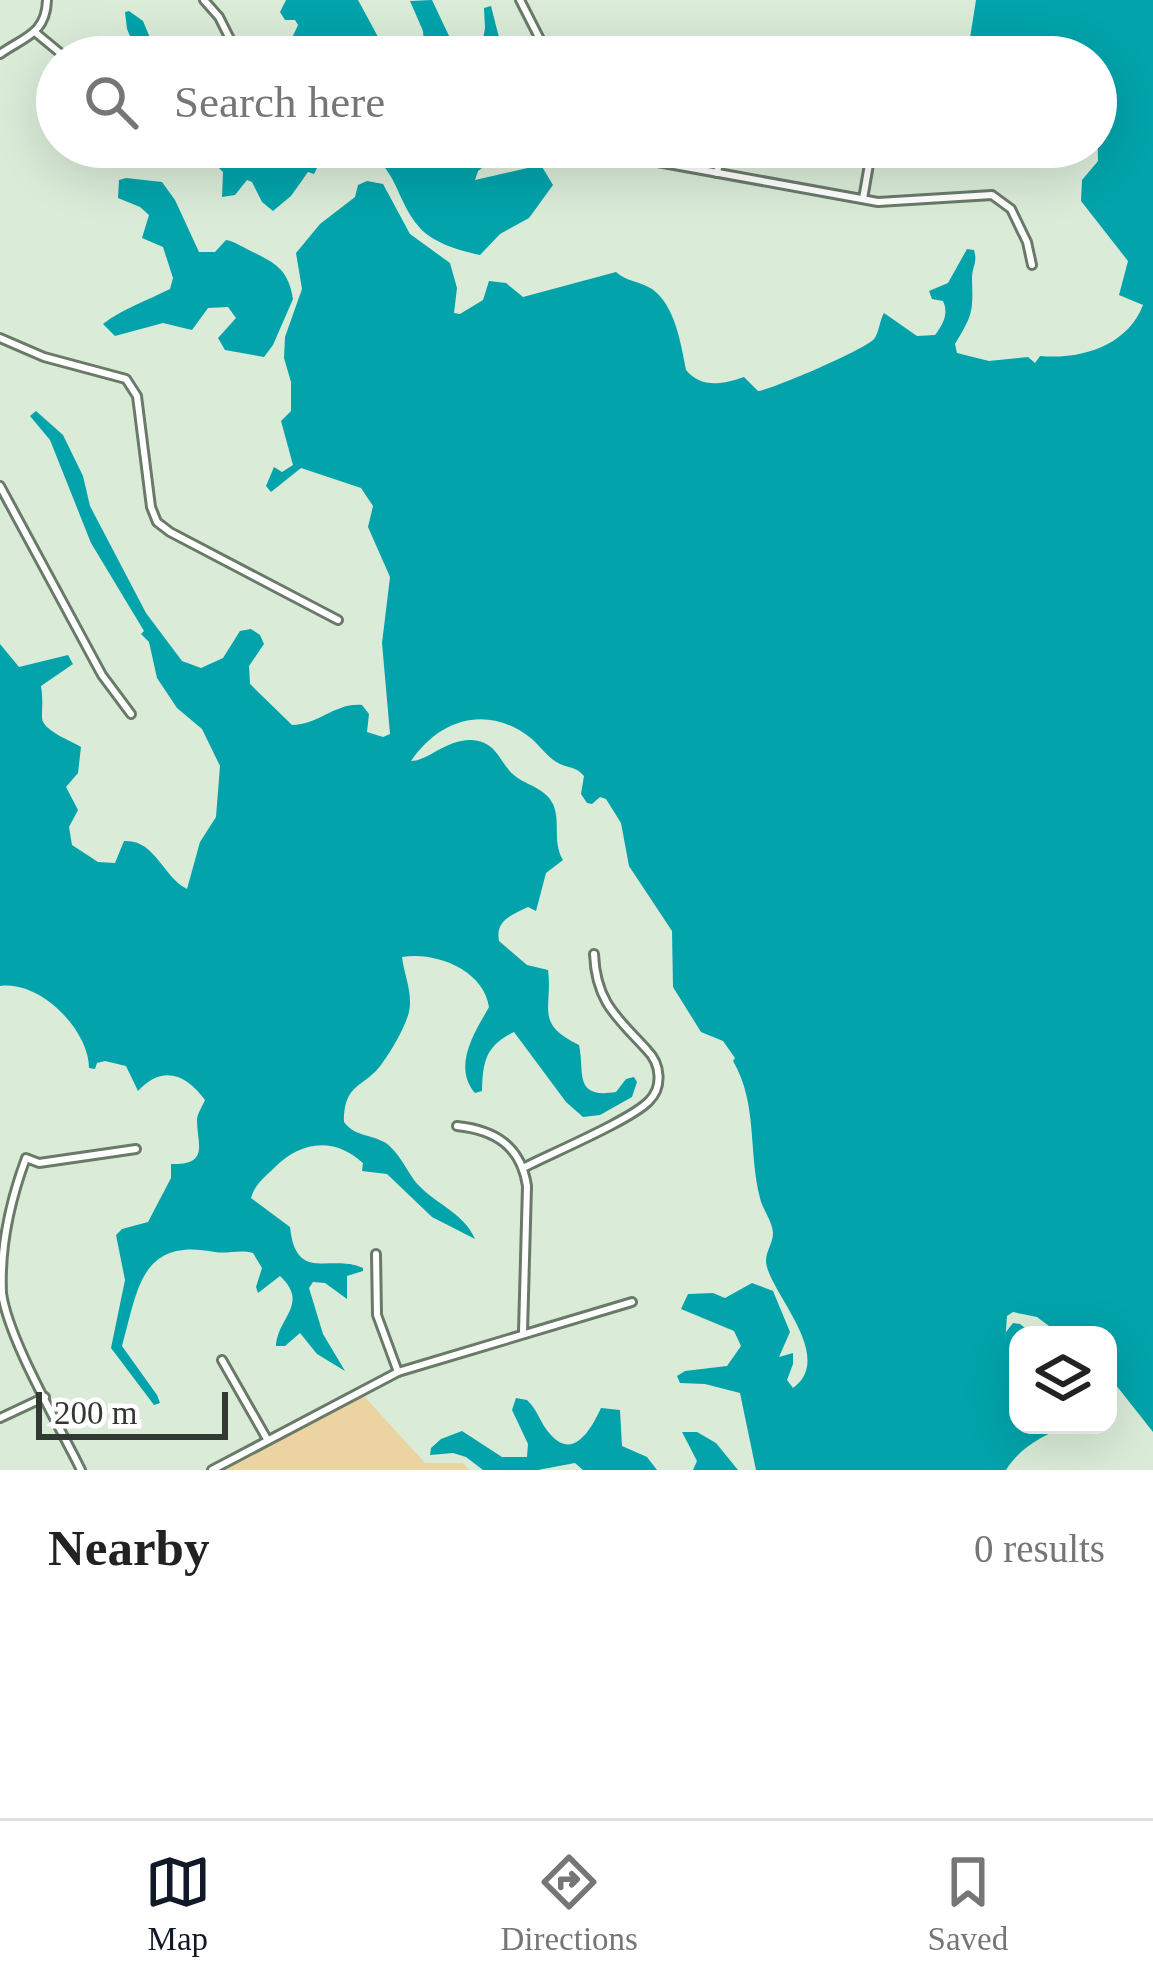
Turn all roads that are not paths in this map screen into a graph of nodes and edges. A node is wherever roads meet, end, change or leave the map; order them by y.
1 (47, 0) edge
2 (204, 0) edge
3 (520, 0) edge
4 (36, 33) junction
5 (40, 36) edge
6 (229, 36) edge
7 (538, 36) edge
8 (0, 54) edge
9 (690, 168) edge
10 (718, 168) edge
11 (868, 168) edge
12 (717, 173) junction
13 (863, 200) junction
14 (1032, 265) dead end
15 (0, 338) edge
16 (1, 490) edge
17 (338, 620) dead end
18 (131, 714) dead end
19 (594, 954) dead end
20 (457, 1126) dead end
21 (136, 1148) dead end
22 (523, 1168) junction
23 (376, 1254) dead end
24 (632, 1302) dead end
25 (523, 1333) junction
26 (222, 1360) dead end
27 (398, 1372) junction
28 (46, 1396) junction
29 (0, 1418) edge
30 (267, 1439) junction
31 (81, 1470) edge
32 (212, 1470) edge

1 - 4 street
2 - 6 street
3 - 7 street
4 - 5 street
4 - 8 street
9 - 12 street
10 - 12 street
11 - 13 street
12 - 13 street
13 - 14 street
15 - 17 street
16 - 18 street
19 - 22 street
20 - 22 street
21 - 28 street
22 - 25 street
23 - 27 street
24 - 25 street
25 - 27 street
26 - 30 street
27 - 30 street
28 - 29 street
28 - 31 street
30 - 32 street

